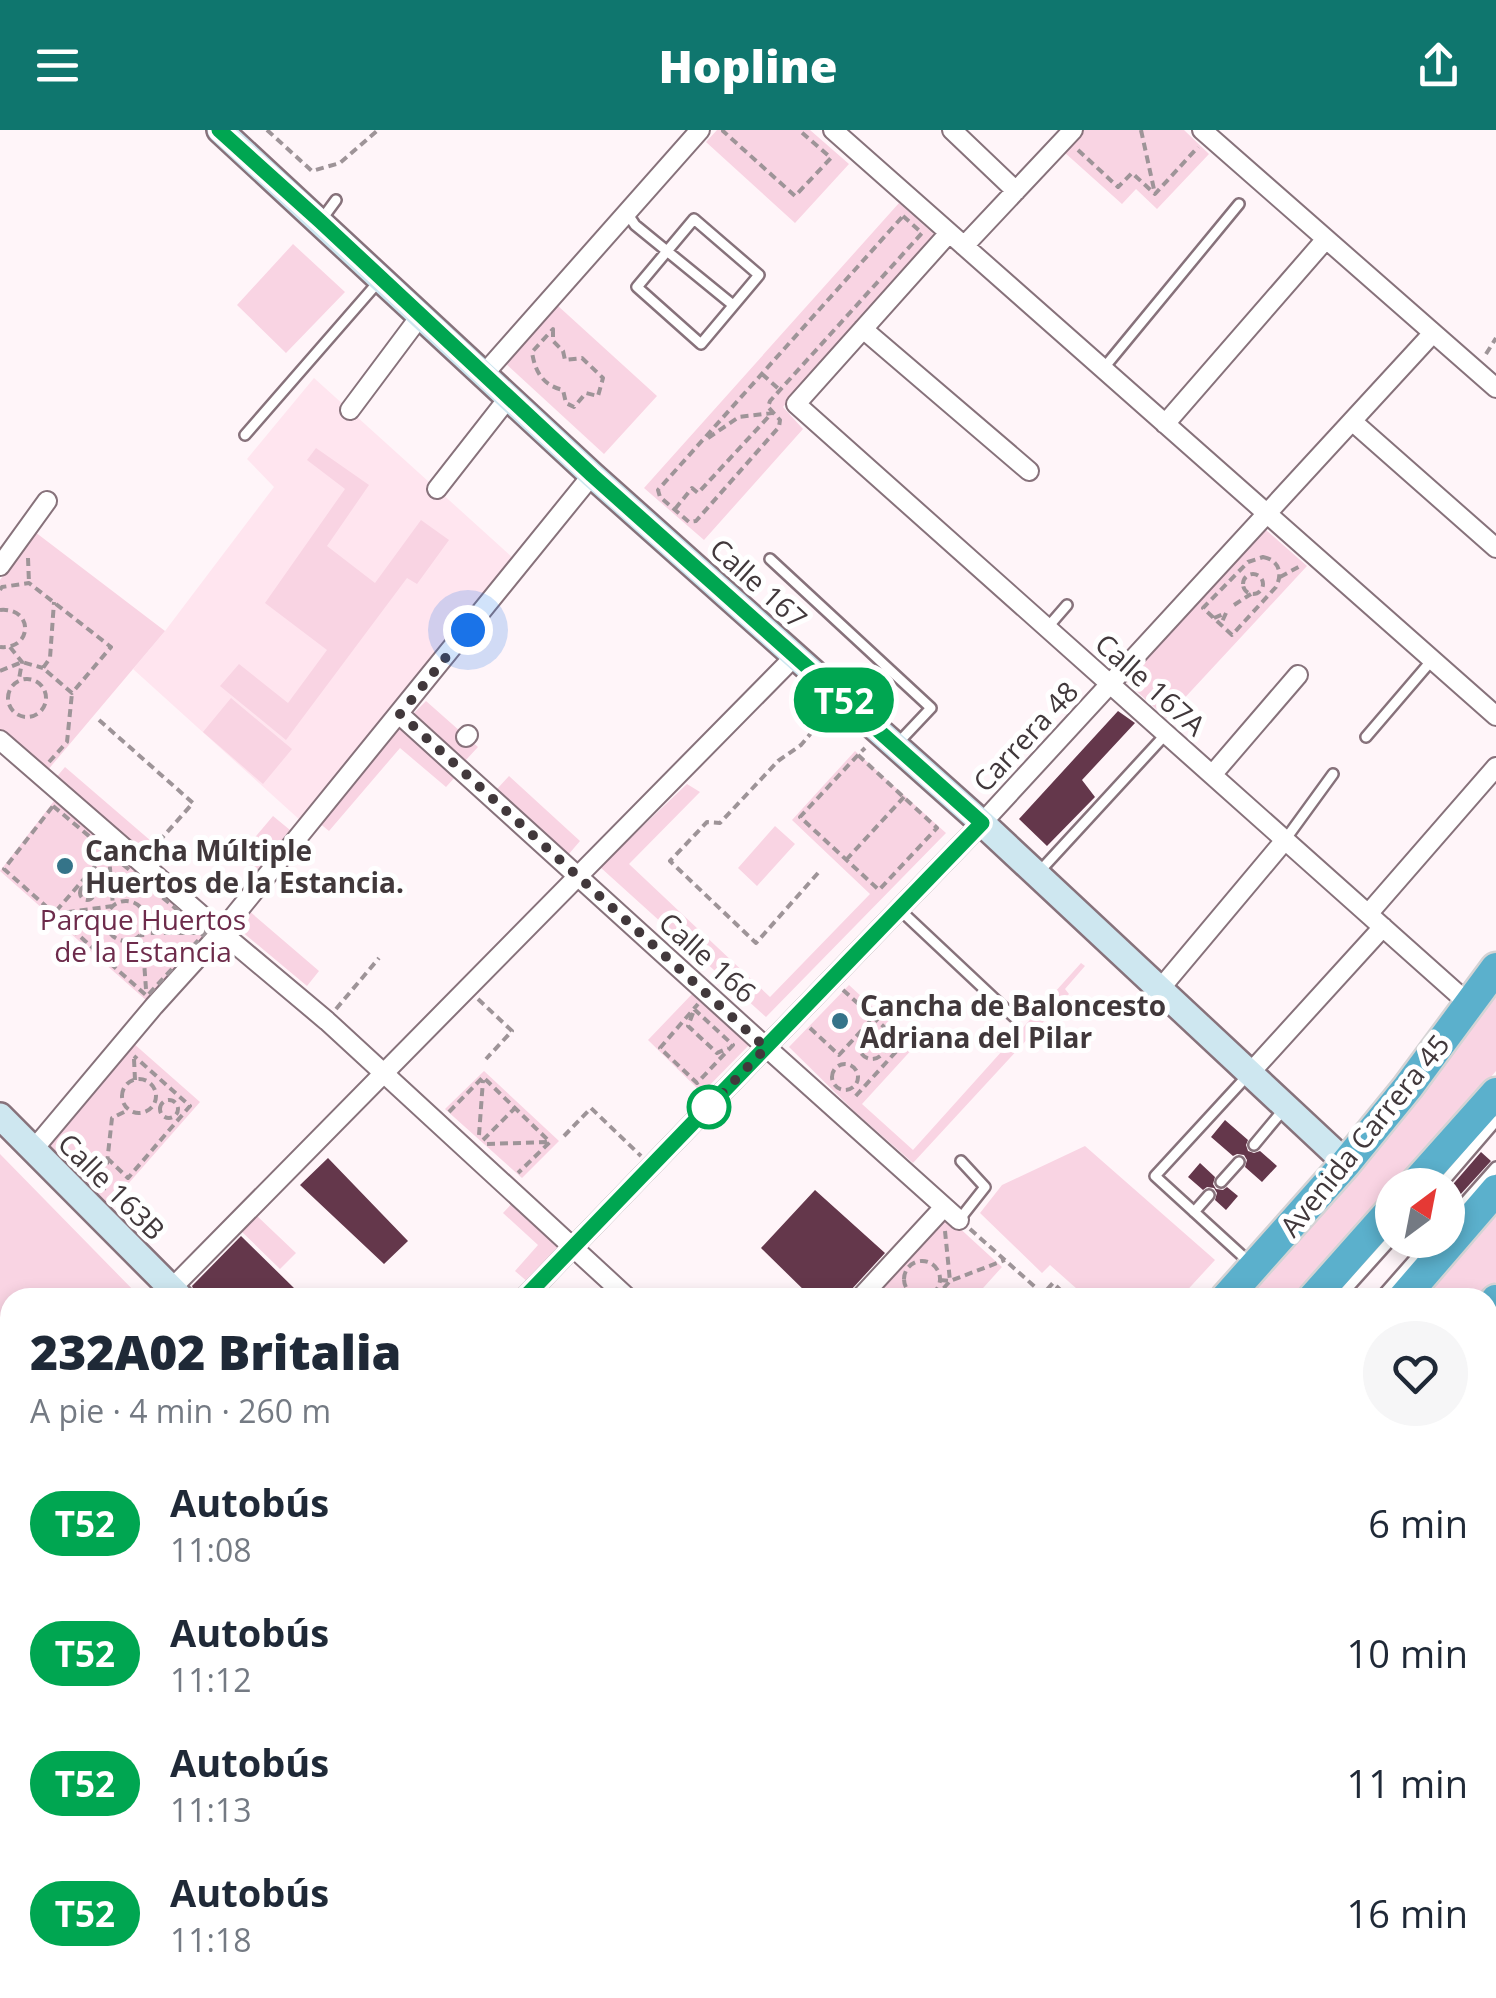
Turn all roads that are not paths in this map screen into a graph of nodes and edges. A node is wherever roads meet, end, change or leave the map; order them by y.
1 (220, 130) edge
2 (700, 130) edge
3 (832, 130) edge
4 (952, 130) edge
5 (1196, 134) edge
6 (1073, 138) edge
7 (1016, 191) junction
8 (1239, 204) dead end
9 (627, 213) junction
10 (956, 240) junction
11 (1326, 240) junction
12 (668, 251) junction
13 (382, 278) junction
14 (734, 305) junction
15 (421, 315) junction
16 (863, 330) junction
17 (1433, 333) junction
18 (1103, 368) junction
19 (484, 374) junction
20 (1496, 388) edge
21 (509, 397) junction
22 (350, 410) dead end
23 (1352, 421) junction
24 (1165, 424) junction
25 (246, 435) dead end
26 (1029, 471) dead end
27 (592, 475) junction
28 (437, 489) dead end
29 (47, 501) dead end
30 (1267, 514) junction
31 (1496, 548) edge
32 (770, 559) dead end
33 (0, 566) edge
34 (1067, 604) dead end
35 (1048, 628) junction
36 (795, 656) junction
37 (1432, 660) junction
38 (1298, 676) dead end
39 (1110, 684) junction
40 (400, 714) junction
41 (1496, 716) edge
42 (1166, 734) junction
43 (1366, 737) dead end
44 (0, 740) edge
45 (896, 746) junction
46 (1496, 768) edge
47 (1333, 774) dead end
48 (1212, 775) junction
49 (982, 823) junction
50 (1284, 840) junction
51 (1037, 875) junction
52 (578, 876) junction
53 (899, 909) junction
54 (1376, 921) junction
55 (221, 932) junction
56 (1496, 968) edge
57 (1160, 989) junction
58 (1469, 1004) junction
59 (1014, 1017) dead end
60 (766, 1048) junction
61 (384, 1073) junction
62 (1250, 1073) junction
63 (1496, 1093) edge
64 (1286, 1107) junction
65 (0, 1116) edge
66 (1496, 1122) edge
67 (1254, 1145) dead end
68 (33, 1150) junction
69 (961, 1162) dead end
70 (1239, 1162) dead end
71 (1346, 1163) junction
72 (1496, 1167) edge
73 (1429, 1168) edge
74 (1456, 1168) edge
75 (1221, 1182) dead end
76 (1496, 1190) edge
77 (1209, 1195) dead end
78 (1465, 1202) edge
79 (944, 1206) junction
80 (1194, 1212) junction
81 (960, 1220) joint
82 (1375, 1228) edge
83 (573, 1247) junction
84 (1375, 1257) edge
85 (1415, 1258) edge
86 (1254, 1267) junction
87 (171, 1288) edge
88 (181, 1288) edge
89 (534, 1288) edge
90 (617, 1288) edge
91 (869, 1288) edge
92 (1235, 1288) edge
93 (1322, 1288) edge
94 (1348, 1288) edge
95 (1389, 1288) edge
96 (1412, 1288) edge

1 - 13 street, Calle 167
2 - 9 street
3 - 10 street
4 - 7 street
5 - 11 street
6 - 7 street
7 - 10 street
8 - 18 lane
9 - 12 lane
9 - 19 street
10 - 16 street
10 - 18 street
11 - 17 street
11 - 24 street
12 - 14 lane
12 - 14 lane
12 - 14 lane
13 - 15 street, Calle 167
13 - 25 lane
15 - 19 street, Calle 167
15 - 22 street
16 - 26 street
16 - 35 street, Calle 167A
17 - 20 street
17 - 23 street, Carrera 48
18 - 24 street
19 - 21 street, Calle 167
21 - 27 street, Calle 167
21 - 28 street
23 - 30 street, Carrera 48
23 - 31 street
24 - 30 street
27 - 36 street, Calle 167
27 - 40 street
29 - 33 street
30 - 37 street
30 - 39 street, Carrera 48
32 - 45 lane
34 - 35 lane
35 - 39 street, Calle 167A
36 - 45 street, Calle 167
36 - 52 street
37 - 41 street
37 - 43 lane
38 - 48 street
39 - 42 street, Calle 167A
39 - 49 street, Carrera 48
40 - 52 street, Calle 166
40 - 55 street
42 - 48 street, Calle 167A
42 - 51 lane
44 - 55 street
45 - 49 street, Calle 167
46 - 54 street
47 - 50 lane
48 - 50 street, Calle 167A
49 - 51 street, Calle 167
49 - 53 street, Carrera 48
50 - 54 street, Calle 167A
50 - 57 street
51 - 57 street, Calle 167
52 - 60 street, Calle 166
52 - 61 street
53 - 59 lane
53 - 60 street, Carrera 48
54 - 58 street, Calle 167A
54 - 62 street
55 - 61 street
55 - 68 street
56 - 58 highway, Avenida Carrera 45
57 - 62 street, Calle 167
58 - 71 highway, Avenida Carrera 45
60 - 79 street, Calle 166
60 - 83 street, Carrera 48
61 - 83 street
61 - 88 street
62 - 64 street, Calle 167
62 - 80 lane
63 - 73 highway
64 - 67 lane
64 - 71 street, Calle 167
65 - 68 street, Calle 163B
66 - 74 lane
68 - 87 street, Calle 163B
69 - 81 lane
70 - 75 lane
71 - 86 highway, Avenida Carrera 45
72 - 78 lane
76 - 96 highway
77 - 80 lane
79 - 81 street, Calle 166
79 - 91 street
80 - 86 lane
82 - 93 highway
83 - 89 street, Carrera 48
83 - 90 street
84 - 94 lane
85 - 95 lane
86 - 92 highway, Avenida Carrera 45

